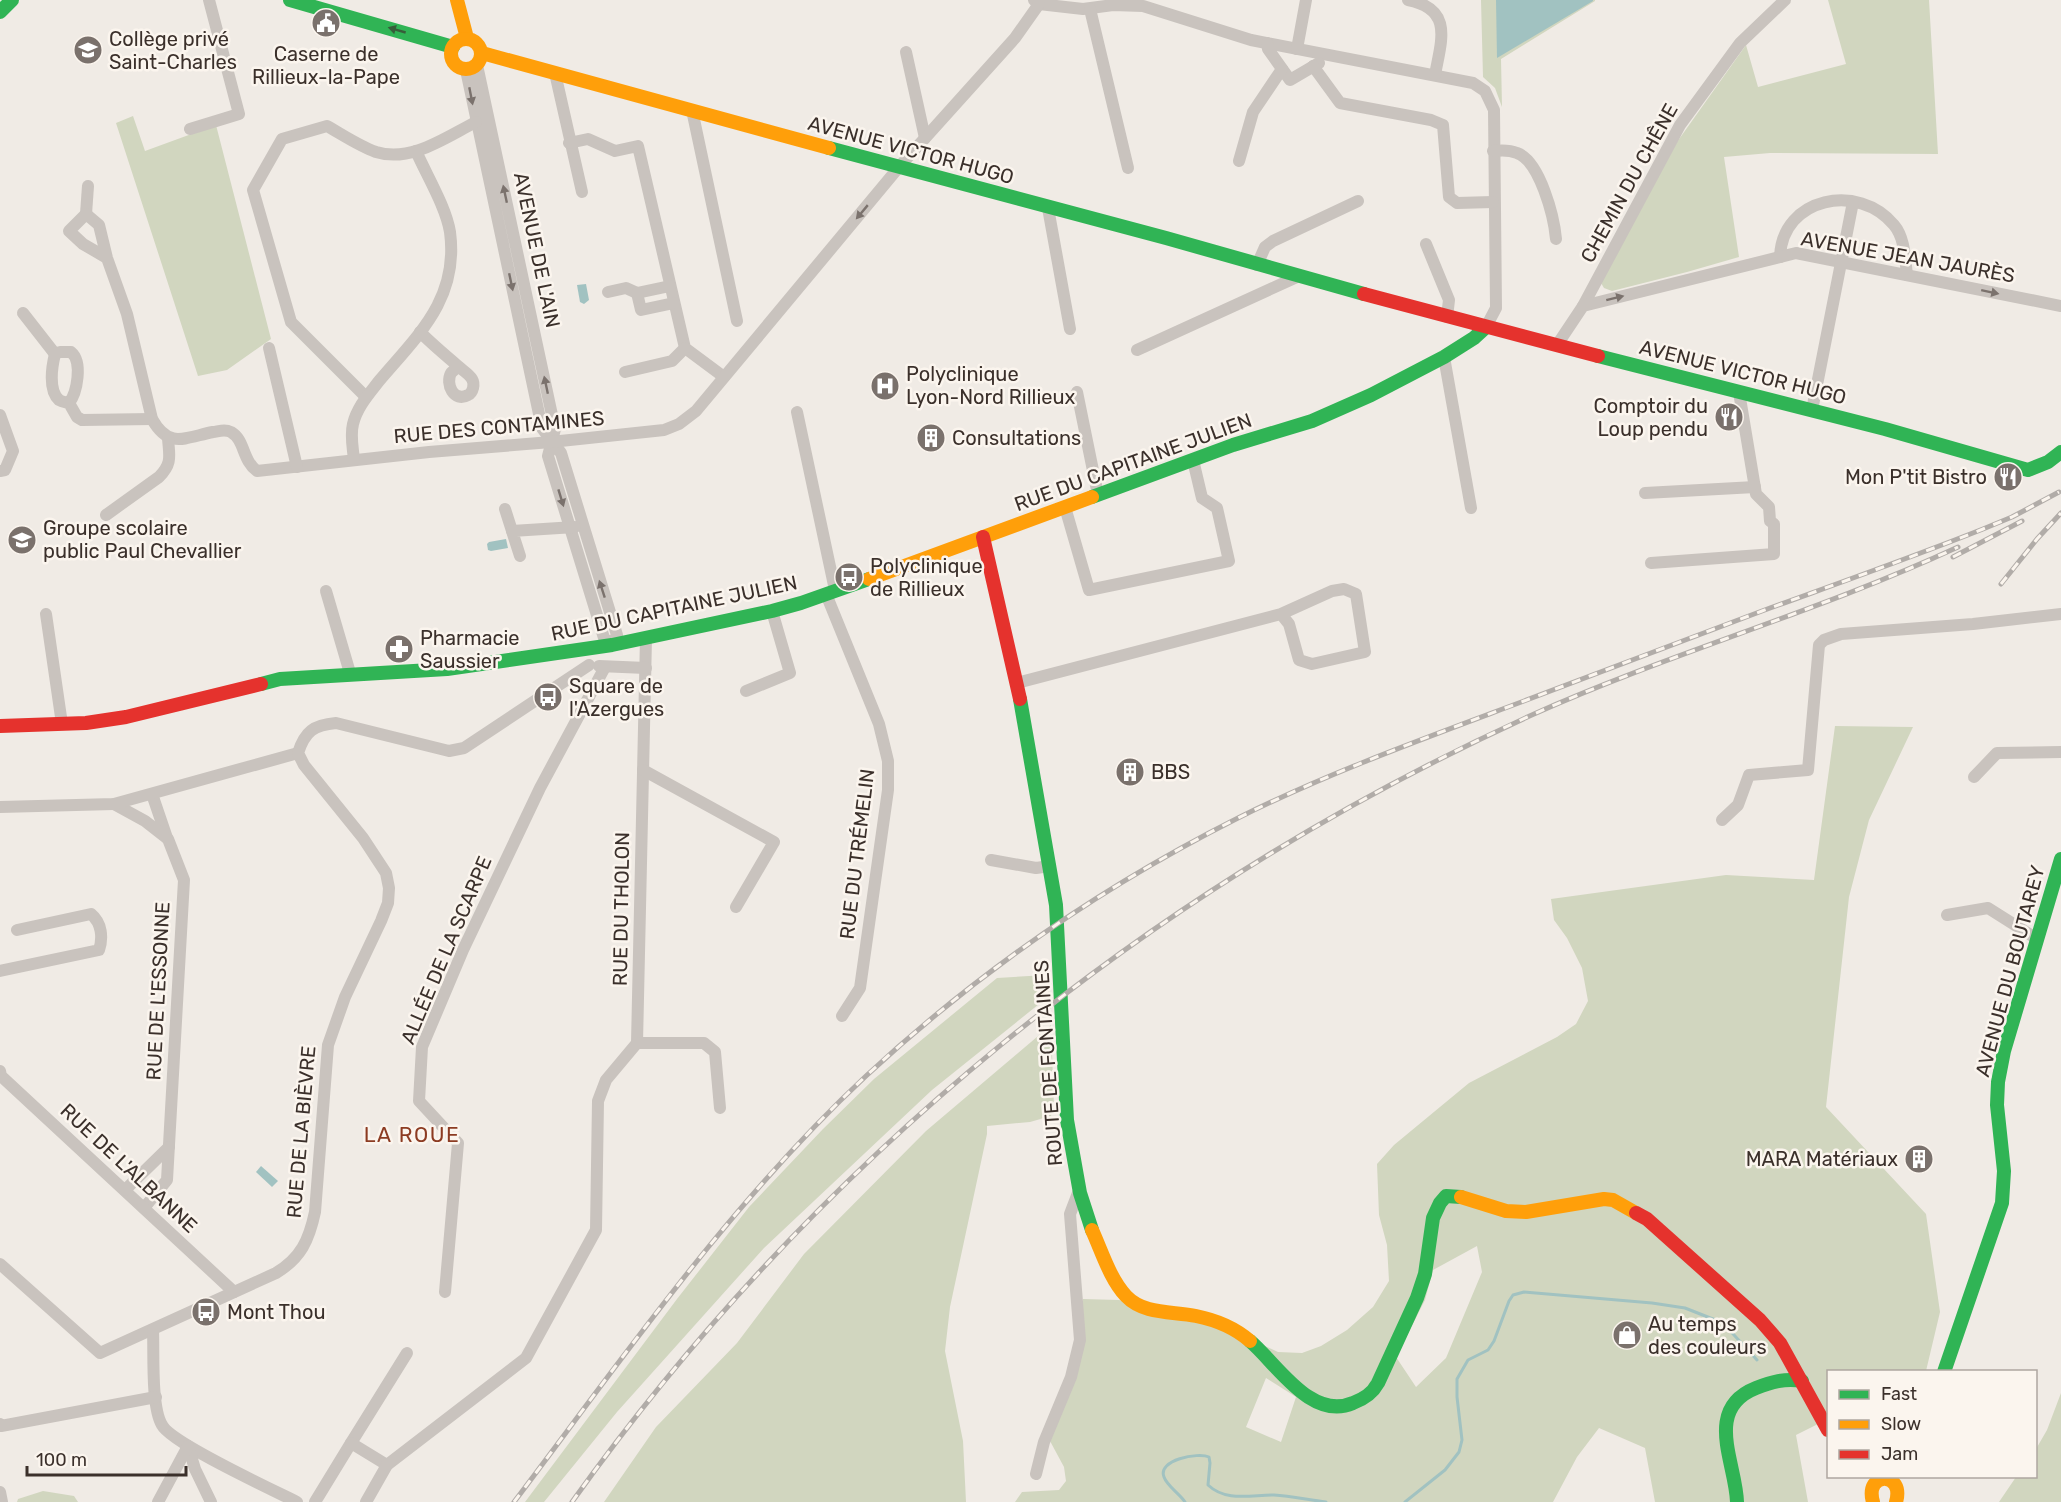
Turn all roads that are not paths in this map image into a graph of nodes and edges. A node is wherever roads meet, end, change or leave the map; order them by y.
1 (12, 0) edge
2 (209, 0) edge
3 (290, 0) edge
4 (457, 0) edge
5 (1306, 0) edge
6 (1408, 0) edge
7 (1785, 0) edge
8 (1036, 2) edge
9 (1137, 3) edge
10 (1090, 9) junction
11 (0, 12) edge
12 (467, 38) junction
13 (1267, 43) junction
14 (453, 47) junction
15 (1297, 50) junction
16 (906, 52) dead end
17 (1328, 56) junction
18 (475, 63) junction
19 (1313, 66) junction
20 (1282, 69) junction
21 (555, 73) junction
22 (1435, 75) junction
23 (692, 110) junction
24 (476, 122) junction
25 (190, 129) dead end
26 (926, 138) junction
27 (569, 143) junction
28 (416, 151) junction
29 (1493, 151) junction
30 (1239, 160) dead end
31 (900, 167) junction
32 (1128, 168) dead end
33 (88, 186) dead end
34 (582, 192) dead end
35 (1359, 201) dead end
36 (1493, 202) junction
37 (1853, 202) junction
38 (1048, 208) junction
39 (86, 214) junction
40 (1556, 239) dead end
41 (1426, 244) dead end
42 (1780, 257) junction
43 (107, 258) junction
44 (1840, 262) junction
45 (1257, 265) junction
46 (1907, 275) junction
47 (1299, 276) junction
48 (670, 285) junction
49 (608, 292) dead end
50 (637, 293) junction
51 (674, 303) junction
52 (1583, 306) junction
53 (2061, 306) edge
54 (23, 313) dead end
55 (1448, 317) junction
56 (737, 321) dead end
57 (1486, 327) junction
58 (1070, 329) dead end
59 (420, 332) junction
60 (1557, 345) junction
61 (269, 348) dead end
62 (685, 348) junction
63 (1137, 350) dead end
64 (55, 354) junction
65 (1444, 357) junction
66 (458, 366) dead end
67 (625, 372) dead end
68 (724, 377) junction
69 (1077, 392) dead end
70 (1739, 392) junction
71 (366, 397) junction
72 (69, 404) junction
73 (1812, 410) junction
74 (797, 412) dead end
75 (0, 415) edge
76 (152, 418) junction
77 (168, 438) junction
78 (551, 442) junction
79 (2061, 452) edge
80 (354, 460) junction
81 (1193, 460) junction
82 (297, 467) junction
83 (0, 471) edge
84 (1755, 487) junction
85 (1645, 493) dead end
86 (1098, 495) junction
87 (1065, 507) junction
88 (1471, 508) dead end
89 (505, 509) dead end
90 (106, 515) dead end
91 (576, 527) junction
92 (512, 531) junction
93 (983, 537) junction
94 (520, 556) dead end
95 (1651, 563) dead end
96 (326, 591) dead end
97 (831, 592) junction
98 (772, 612) junction
99 (46, 614) dead end
100 (1281, 614) junction
101 (2061, 614) edge
102 (646, 638) junction
103 (612, 645) junction
104 (581, 650) junction
105 (589, 665) junction
106 (605, 667) junction
107 (646, 668) junction
108 (350, 673) junction
109 (1017, 683) junction
110 (746, 691) dead end
111 (62, 724) junction
112 (0, 726) edge
113 (2061, 752) edge
114 (298, 753) junction
115 (643, 770) junction
116 (1974, 777) dead end
117 (152, 794) junction
118 (114, 804) junction
119 (0, 807) edge
120 (1722, 820) dead end
121 (168, 839) junction
122 (2061, 859) edge
123 (991, 861) dead end
124 (1050, 866) junction
125 (736, 907) dead end
126 (1947, 915) dead end
127 (17, 930) dead end
128 (2037, 939) junction
129 (0, 971) edge
130 (842, 1016) dead end
131 (637, 1043) junction
132 (0, 1071) edge
133 (720, 1108) dead end
134 (169, 1147) junction
135 (125, 1190) junction
136 (1078, 1193) junction
137 (144, 1208) junction
138 (1, 1267) edge
139 (234, 1292) junction
140 (445, 1292) dead end
141 (153, 1330) junction
142 (407, 1353) dead end
143 (1944, 1370) edge
144 (1802, 1381) junction
145 (156, 1397) junction
146 (0, 1424) edge
147 (1827, 1428) edge
148 (351, 1443) junction
149 (189, 1446) junction
150 (387, 1464) junction
151 (1036, 1474) dead end
152 (0, 1492) edge
153 (2, 1502) edge
154 (158, 1502) edge
155 (211, 1502) edge
156 (297, 1502) edge
157 (315, 1502) edge
158 (366, 1502) edge
159 (1737, 1502) edge

1 - 11 street
2 - 25 street
14 -> 3 street
4 - 12 street
5 - 15 street
6 - 22 street
7 - 52 street, CHEMIN DU CHÊNE
8 - 10 street
8 - 26 street, RUE DES CONTAMINES
9 - 10 street
9 - 13 street
10 - 32 street
12 - 14 street
12 - 18 street
13 - 15 street
13 - 20 street
14 - 18 street
15 - 17 street
16 - 26 street
17 - 19 street
17 - 22 street
18 - 21 street, AVENUE VICTOR HUGO
18 -> 24 street, AVENUE DE L'AIN
78 -> 18 street, AVENUE DE L'AIN
19 - 20 street
19 - 36 street
20 - 30 street
21 - 23 street, AVENUE VICTOR HUGO
21 - 27 street
22 - 29 street
23 - 31 street, AVENUE VICTOR HUGO
23 - 56 street
24 - 28 street
24 -> 78 street, AVENUE DE L'AIN
26 - 31 street, RUE DES CONTAMINES
27 - 34 street
27 - 48 street
28 - 59 street
28 - 71 street
29 - 36 street
29 - 40 street
31 - 38 street, AVENUE VICTOR HUGO
31 -> 68 street, RUE DES CONTAMINES
33 - 39 street
35 - 45 street
36 - 57 street
37 - 42 street
37 - 44 street
37 - 46 street
38 - 45 street, AVENUE VICTOR HUGO
38 - 58 street
39 - 43 street
39 - 43 street
41 - 55 street
42 - 44 street, AVENUE JEAN JAURÈS
52 -> 42 street, AVENUE JEAN JAURÈS
43 - 76 street
44 - 46 street, AVENUE JEAN JAURÈS
44 - 73 street
45 - 47 street, AVENUE VICTOR HUGO
46 -> 53 street, AVENUE JEAN JAURÈS
47 - 55 street, AVENUE VICTOR HUGO
47 - 63 street
48 - 50 street
48 - 51 street
49 - 50 street
50 - 51 street
51 - 62 street
52 - 60 street
54 - 64 street
55 - 57 street, AVENUE VICTOR HUGO
57 - 60 street, AVENUE VICTOR HUGO
57 - 65 street, RUE DU CAPITAINE JULIEN
59 - 66 street
59 - 71 street
60 - 70 street, AVENUE VICTOR HUGO
61 - 82 street
62 - 67 street
62 - 68 street
64 - 72 street
64 - 72 street
65 - 81 street, RUE DU CAPITAINE JULIEN
65 - 88 street
68 - 78 street, RUE DES CONTAMINES
69 - 86 street
70 - 73 street, AVENUE VICTOR HUGO
70 - 84 street
71 - 80 street
72 - 76 street
73 - 79 street, AVENUE VICTOR HUGO
74 - 97 street, RUE DU TRÉMELIN
75 - 83 street
76 - 77 street
77 - 82 street, RUE DES CONTAMINES
77 - 90 street
78 - 80 street, RUE DES CONTAMINES
78 - 91 street, AVENUE DE L'AIN
80 - 82 street, RUE DES CONTAMINES
81 - 86 street, RUE DU CAPITAINE JULIEN
81 - 87 street
84 - 85 street
84 - 95 street
86 - 87 street, RUE DU CAPITAINE JULIEN
87 - 93 street, RUE DU CAPITAINE JULIEN
89 - 92 street
91 - 92 street
91 - 103 street, AVENUE DE L'AIN
92 - 94 street
93 - 97 street, RUE DU CAPITAINE JULIEN
93 - 109 street, ROUTE DE FONTAINES
96 - 108 street
97 - 98 street, RUE DU CAPITAINE JULIEN
97 - 130 street, RUE DU TRÉMELIN
98 - 102 street, RUE DU CAPITAINE JULIEN
98 - 110 street
99 - 111 street
100 - 100 street
100 - 109 street
101 - 120 street
102 - 103 street, RUE DU CAPITAINE JULIEN
102 - 107 street, RUE DU THOLON
103 - 104 street, RUE DU CAPITAINE JULIEN
104 - 105 street
104 - 108 street, RUE DU CAPITAINE JULIEN
105 - 106 street
105 - 114 street
106 - 107 street
106 - 140 street, ALLÉE DE LA SCARPE
107 - 115 street, RUE DU THOLON
108 - 111 street, RUE DU CAPITAINE JULIEN
109 - 124 street, ROUTE DE FONTAINES
111 - 112 street, RUE DU CAPITAINE JULIEN
113 - 116 street
114 - 117 street
114 - 139 street, RUE DE LA BIÈVRE
115 - 125 street
115 - 131 street, RUE DU THOLON
117 - 118 street
117 - 121 street, RUE DE L'ESSONNE
118 - 119 street
118 - 121 street, RUE DE L'ESSONNE
121 - 134 street, RUE DE L'ESSONNE
122 - 128 street, AVENUE DU BOUTAREY
123 - 124 street
124 - 136 street, ROUTE DE FONTAINES
126 - 128 street
127 - 129 street
128 - 143 street, AVENUE DU BOUTAREY
131 - 133 street
131 - 150 street
132 - 135 street, RUE DE L'ALBANNE
134 - 135 street
134 - 137 street, RUE DE L'ESSONNE
135 - 137 street, RUE DE L'ALBANNE
136 - 144 street, ROUTE DE FONTAINES
136 - 151 street
137 - 139 street, RUE DE L'ALBANNE
138 - 141 street, RUE DE LA BIÈVRE
139 - 141 street, RUE DE LA BIÈVRE
141 - 145 street
142 - 148 street
144 - 147 street
144 - 159 street
145 - 146 street
145 - 149 street
148 - 150 street
148 - 157 street
149 - 154 street
149 - 155 street
149 - 156 street
150 - 158 street
152 - 153 street

